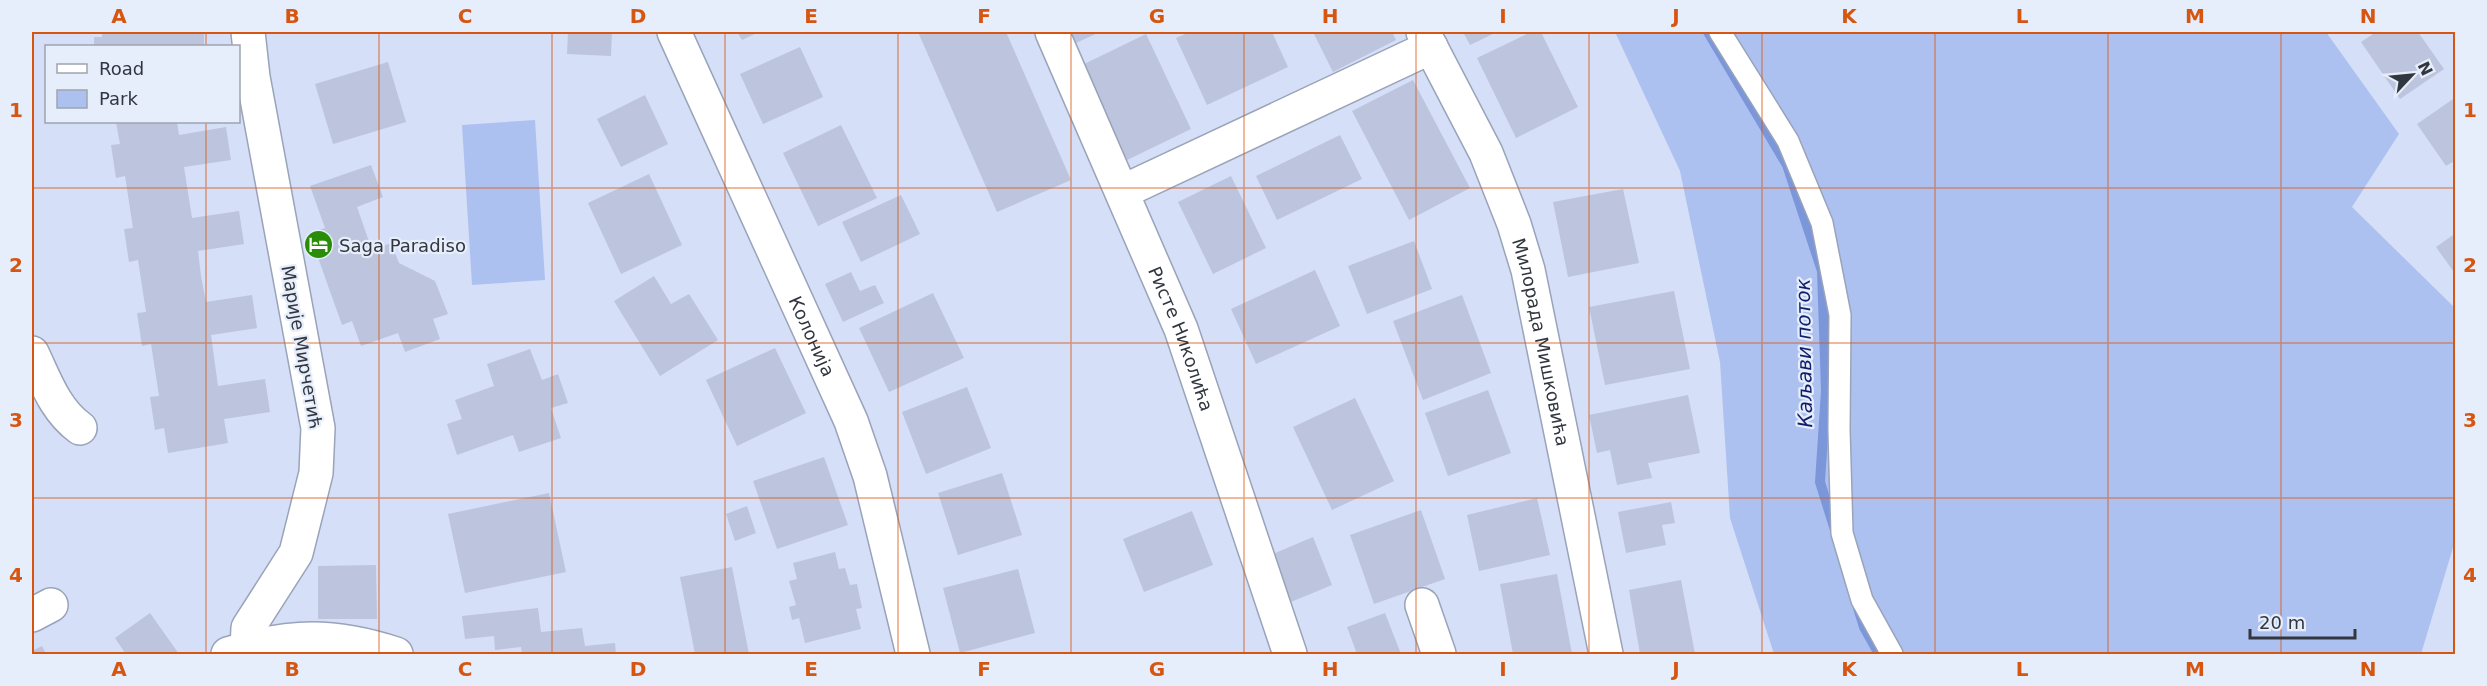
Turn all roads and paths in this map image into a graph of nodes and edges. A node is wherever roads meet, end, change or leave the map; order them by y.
1 (248, 32) edge
2 (674, 32) edge
3 (1052, 32) edge
4 (1720, 32) edge
5 (1427, 39) edge
6 (1122, 192) junction
7 (32, 353) edge
8 (80, 428) dead end
9 (1422, 605) dead end
10 (237, 651) edge
11 (396, 654) edge
12 (914, 654) edge
13 (1290, 654) edge
14 (1439, 654) edge
15 (1606, 654) edge
16 (1892, 654) edge

1 - 10 street, Марије Мирчетић
2 - 12 street, Колонија
3 - 6 street, Ристе Николића
4 - 16 lane
5 - 6 street, Милорада Мишковића
5 - 15 street, Милорада Мишковића
6 - 13 street, Ристе Николића
7 - 8 street
9 - 14 street
10 - 11 street

